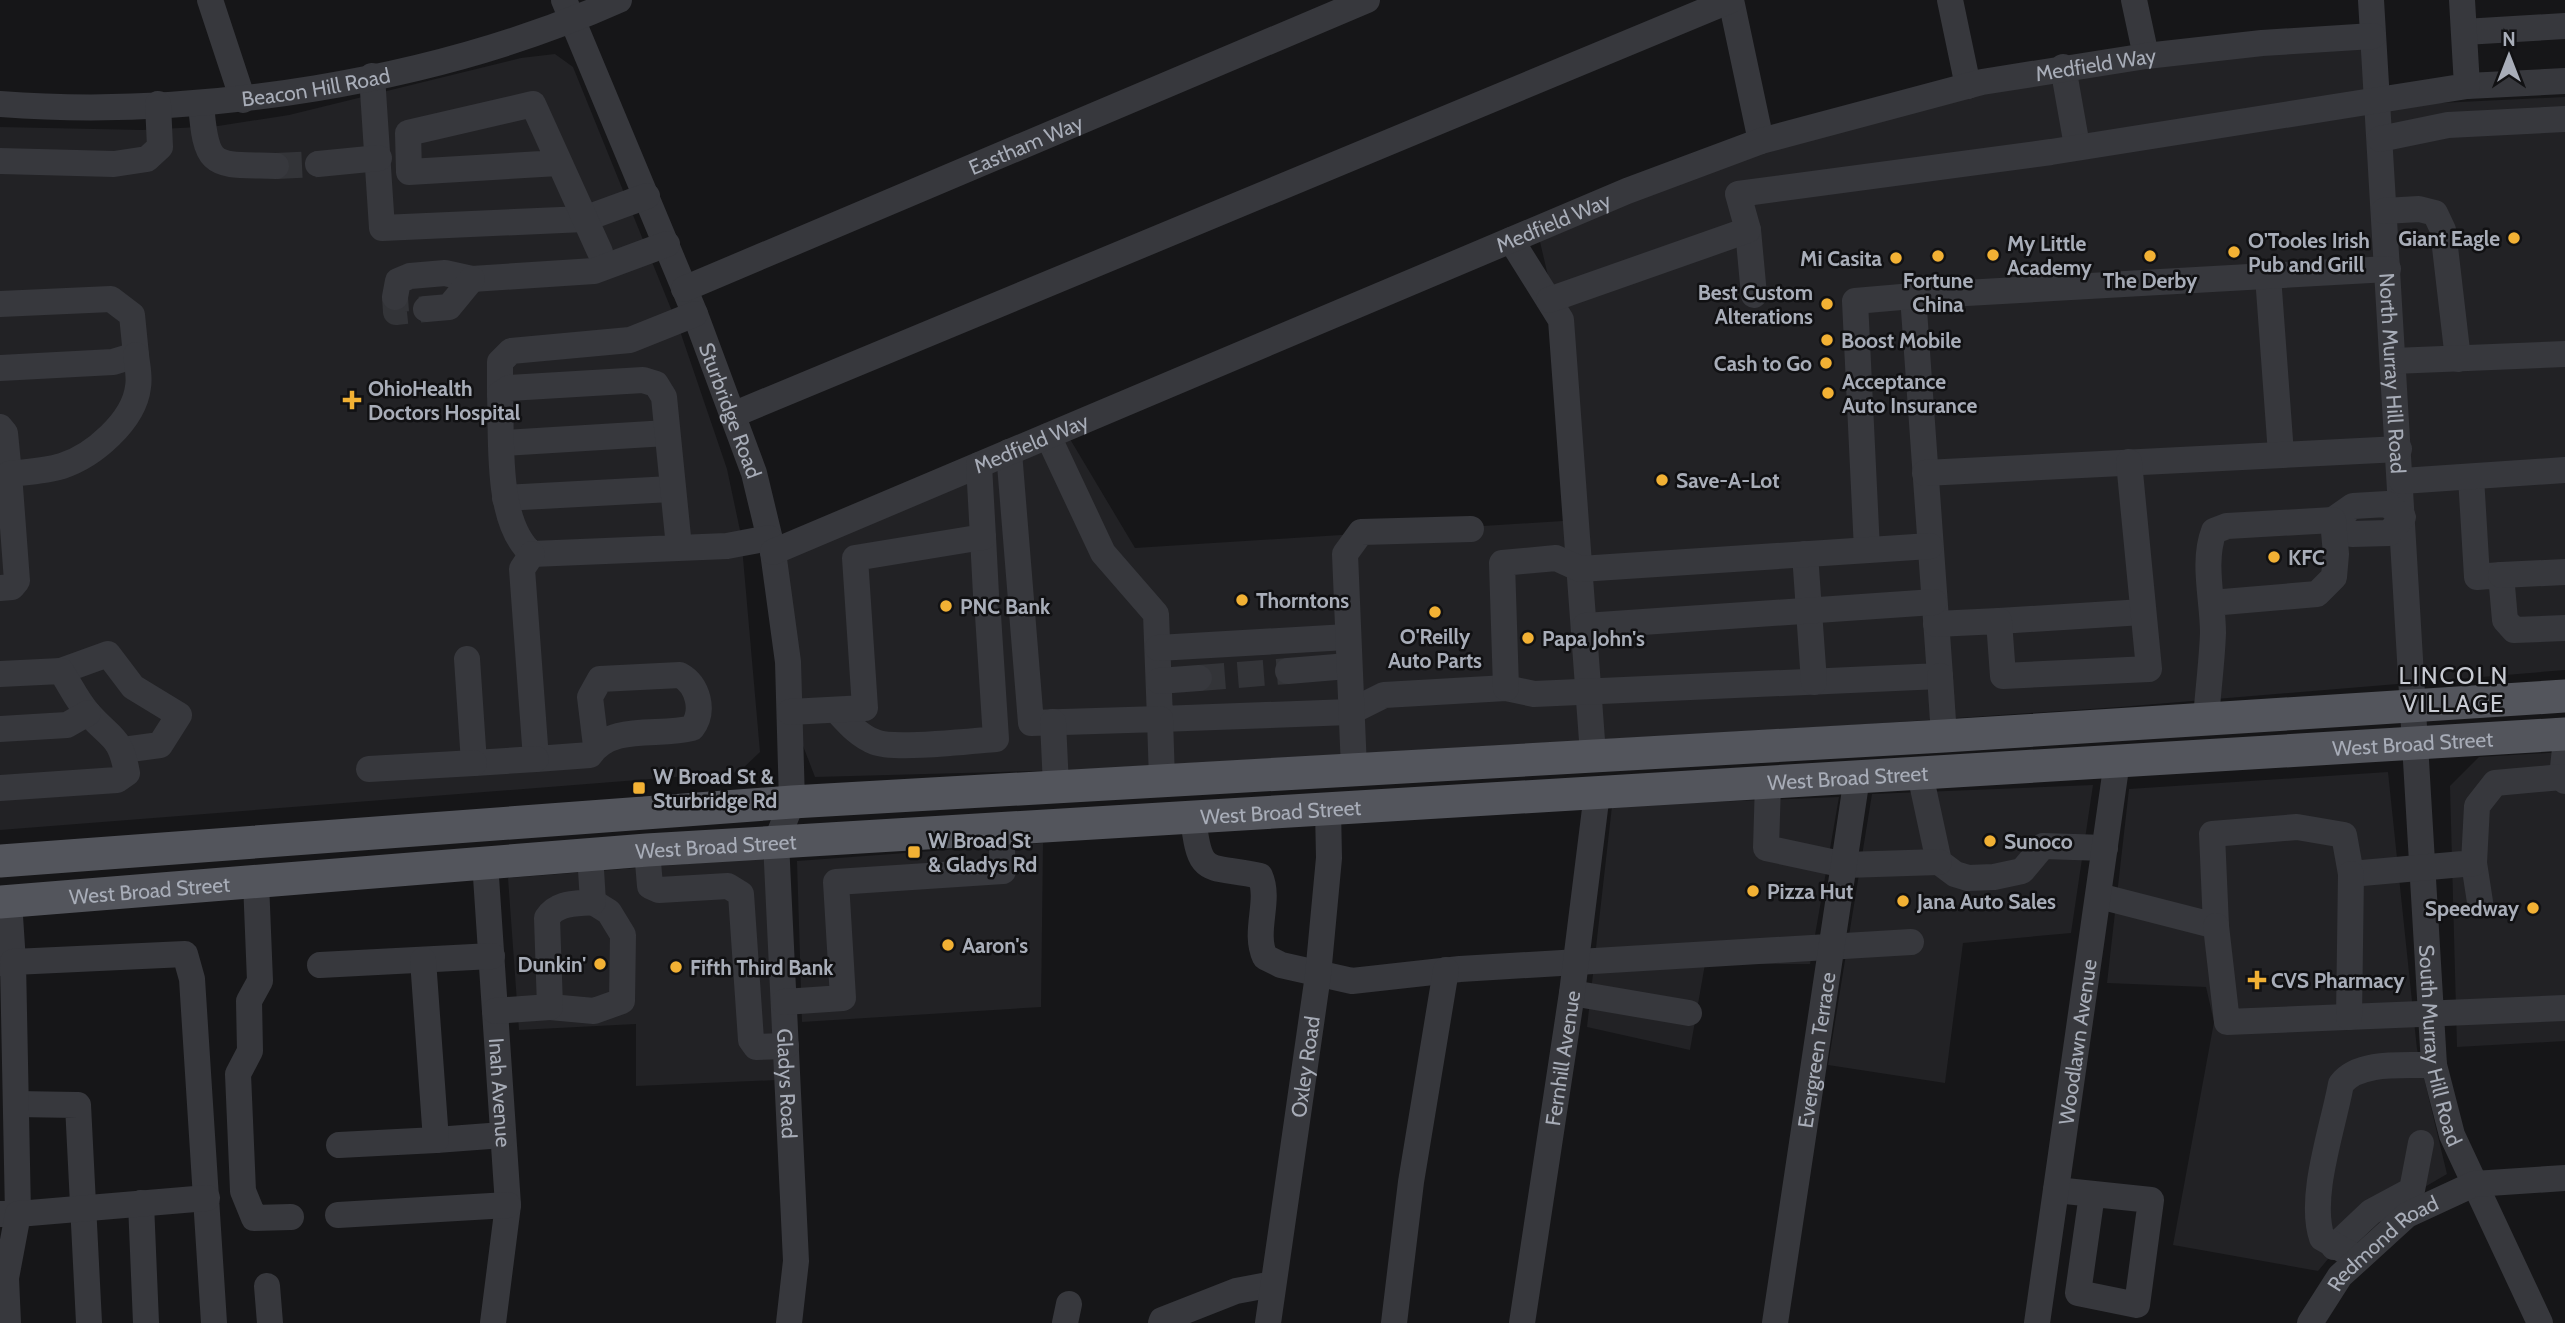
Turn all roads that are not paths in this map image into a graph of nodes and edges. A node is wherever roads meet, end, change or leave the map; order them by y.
1 (210, 0) edge
2 (618, 0) edge
3 (1367, 0) edge
4 (1731, 0) edge
5 (1950, 0) edge
6 (2134, 0) edge
7 (2371, 0) edge
8 (2462, 0) edge
9 (568, 10) edge
10 (2565, 26) edge
11 (2464, 32) junction
12 (2373, 36) junction
13 (2146, 56) junction
14 (2063, 67) junction
15 (372, 76) junction
16 (2565, 81) edge
17 (1968, 86) junction
18 (2467, 86) junction
19 (243, 100) junction
20 (2377, 100) junction
21 (201, 103) junction
22 (0, 104) edge
23 (158, 104) junction
24 (2565, 119) edge
25 (2380, 139) junction
26 (1761, 141) junction
27 (2077, 146) junction
28 (1722, 155) junction
29 (379, 158) junction
30 (0, 161) edge
31 (558, 163) junction
32 (318, 164) tunnel mouth
33 (276, 166) tunnel mouth
34 (1738, 194) junction
35 (647, 196) junction
36 (2384, 211) junction
37 (583, 219) junction
38 (1748, 230) junction
39 (1511, 240) junction
40 (667, 244) junction
41 (600, 252) dead end
42 (2388, 269) junction
43 (2268, 276) junction
44 (472, 279) junction
45 (684, 289) junction
46 (1754, 295) dead end
47 (1913, 296) junction
48 (395, 298) dead end
49 (1549, 300) junction
50 (0, 304) edge
51 (426, 309) tunnel mouth
52 (695, 314) junction
53 (2565, 354) edge
54 (136, 355) junction
55 (2458, 359) junction
56 (2393, 361) junction
57 (0, 368) edge
58 (500, 394) junction
59 (735, 414) junction
60 (0, 427) edge
61 (667, 433) junction
62 (1048, 436) junction
63 (503, 443) junction
64 (2399, 449) junction
65 (1009, 452) junction
66 (2281, 454) junction
67 (2129, 462) junction
68 (979, 465) junction
69 (2565, 470) edge
70 (1925, 473) junction
71 (4, 475) edge
72 (2471, 477) junction
73 (2402, 481) junction
74 (671, 489) junction
75 (505, 498) junction
76 (856, 517) junction
77 (2403, 517) junction
78 (2333, 520) junction
79 (1471, 529) dead end
80 (983, 537) junction
81 (771, 545) junction
82 (1930, 546) junction
83 (679, 547) junction
84 (1867, 550) junction
85 (532, 554) junction
86 (1805, 554) junction
87 (877, 555) junction
88 (1580, 569) junction
89 (2565, 572) edge
90 (2501, 575) junction
91 (0, 588) edge
92 (2211, 603) junction
93 (1809, 610) junction
94 (2143, 612) junction
95 (1935, 613) junction
96 (1999, 621) junction
97 (1585, 626) junction
98 (2565, 628) edge
99 (1347, 637) junction
100 (1158, 648) junction
101 (467, 659) dead end
102 (1348, 666) junction
103 (61, 671) junction
104 (1288, 671) tunnel mouth
105 (0, 674) edge
106 (1940, 676) junction
107 (1199, 678) tunnel mouth
108 (1159, 681) junction
109 (1814, 682) junction
110 (1506, 688) junction
111 (1590, 692) junction
112 (2565, 696) edge
113 (2414, 706) junction
114 (837, 711) junction
115 (790, 712) junction
116 (1350, 712) junction
117 (88, 713) junction
118 (1160, 719) junction
119 (2206, 719) junction
120 (1053, 722) junction
121 (0, 729) edge
122 (2565, 734) edge
123 (1944, 736) junction
124 (1889, 738) junction
125 (2415, 744) junction
126 (596, 746) dead end
127 (2565, 749) edge
128 (123, 750) junction
129 (1593, 754) junction
130 (536, 759) junction
131 (2117, 761) junction
132 (474, 763) junction
133 (369, 769) dead end
134 (1354, 769) junction
135 (1920, 774) junction
136 (1857, 777) junction
137 (2563, 779) edge
138 (1162, 780) junction
139 (1768, 783) junction
140 (1056, 786) junction
141 (0, 788) edge
142 (1597, 793) junction
143 (792, 802) junction
144 (1328, 809) junction
145 (1193, 817) junction
146 (1049, 827) junction
147 (1001, 829) junction
148 (776, 842) junction
149 (2105, 848) junction
150 (647, 850) junction
151 (590, 854) junction
152 (0, 861) edge
153 (485, 862) junction
154 (1939, 862) junction
155 (2474, 863) junction
156 (1845, 865) junction
157 (2423, 868) junction
158 (2351, 874) junction
159 (256, 882) junction
160 (2099, 896) junction
161 (5, 902) edge
162 (593, 902) junction
163 (2480, 902) dead end
164 (779, 910) junction
165 (743, 914) junction
166 (2216, 926) junction
167 (1911, 942) dead end
168 (1832, 947) junction
169 (492, 956) junction
170 (424, 960) junction
171 (6, 963) edge
172 (1576, 964) junction
173 (320, 965) dead end
174 (1446, 970) junction
175 (1318, 975) junction
176 (747, 987) junction
177 (783, 993) junction
178 (1572, 993) junction
179 (550, 1007) junction
180 (2565, 1008) edge
181 (495, 1011) junction
182 (1689, 1013) dead end
183 (2430, 1014) junction
184 (2349, 1017) junction
185 (786, 1046) junction
186 (2434, 1065) junction
187 (16, 1104) junction
188 (503, 1135) junction
189 (436, 1140) junction
190 (2421, 1143) dead end
191 (339, 1145) dead end
192 (2565, 1178) edge
193 (2473, 1184) junction
194 (2056, 1189) junction
195 (2092, 1194) dead end
196 (207, 1198) junction
197 (141, 1203) junction
198 (508, 1205) junction
199 (85, 1208) junction
200 (9, 1214) edge
201 (338, 1215) dead end
202 (291, 1217) dead end
203 (2345, 1253) junction
204 (1273, 1284) junction
205 (267, 1286) dead end
206 (8, 1323) edge
207 (89, 1323) edge
208 (146, 1323) edge
209 (214, 1323) edge
210 (270, 1323) edge
211 (492, 1323) edge
212 (789, 1323) edge
213 (1161, 1323) edge
214 (1268, 1323) edge
215 (1394, 1323) edge
216 (1522, 1323) edge
217 (1775, 1323) edge
218 (2038, 1323) edge
219 (2310, 1323) edge
220 (2540, 1323) edge

1 - 19 street
2 - 9 street, Beacon Hill Road
3 - 45 street, Eastham Way
4 - 26 street
4 - 59 street
5 - 17 street
6 - 13 street
7 - 12 street, North Murray Hill Road
8 - 11 street
9 - 15 street, Beacon Hill Road
9 - 35 street, Sturbridge Road
10 - 11 street
11 - 18 street
12 - 13 street, Medfield Way
12 - 20 street, North Murray Hill Road
13 - 14 street, Medfield Way
14 - 17 street, Medfield Way
14 - 27 street
15 - 19 street, Beacon Hill Road
15 - 29 street
16 - 18 street
17 - 26 street, Medfield Way
18 - 20 street
19 - 21 street, Beacon Hill Road
20 - 25 street, North Murray Hill Road
20 - 27 street
21 - 23 street, Beacon Hill Road
21 - 33 street
22 - 23 street, Beacon Hill Road
23 - 30 street
24 - 25 street
25 - 36 street, North Murray Hill Road
26 - 28 street, Medfield Way
27 - 34 street
28 - 34 street
28 - 39 street, Medfield Way
29 - 32 street
29 - 37 street
31 - 31 street
31 - 37 street
34 - 38 street
35 - 37 street
35 - 40 street, Sturbridge Road
36 - 42 street, North Murray Hill Road
36 - 55 street
37 - 41 street
38 - 46 street
38 - 49 street
39 - 49 street
39 - 62 street, Medfield Way
40 - 44 street
40 - 45 street, Sturbridge Road
42 - 43 street
42 - 56 street, North Murray Hill Road
43 - 47 street
43 - 66 street
44 - 48 street
44 - 51 street
45 - 52 street, Sturbridge Road
47 - 70 street
47 - 84 street
49 - 88 street
50 - 54 street
52 - 58 street
52 - 59 street, Sturbridge Road
53 - 55 street
54 - 57 street
54 - 71 street
55 - 56 street
56 - 64 street, North Murray Hill Road
58 - 61 street
58 - 63 street
59 - 81 street, Sturbridge Road
60 - 71 street
61 - 63 street
61 - 74 street
62 - 65 street, Medfield Way
62 - 100 street
63 - 75 street
64 - 66 street
64 - 73 street, North Murray Hill Road
65 - 68 street, Medfield Way
65 - 120 street
66 - 67 street
67 - 70 street
67 - 94 street
68 - 76 street, Medfield Way
68 - 80 street
69 - 72 street
70 - 82 street
71 - 91 street
72 - 73 street
72 - 90 street
73 - 77 street, North Murray Hill Road
74 - 75 street
74 - 83 street
75 - 85 street
76 - 81 street, Medfield Way
76 - 87 street
77 - 78 street
77 - 113 street, North Murray Hill Road
78 - 92 street
78 - 92 street
79 - 99 street
80 - 87 street
80 - 114 street
81 - 83 street, Medfield Way
81 - 115 street, Sturbridge Road
82 - 84 street
82 - 95 street
83 - 85 street, Medfield Way
84 - 86 street
85 - 130 street
86 - 88 street
86 - 93 street
87 - 114 street
88 - 97 street
88 - 110 street
89 - 90 street
90 - 98 street
92 - 119 street
93 - 95 street
93 - 97 street
93 - 109 street
94 - 96 street
94 - 96 street
95 - 96 street
95 - 106 street
97 - 111 street
99 - 100 street
99 - 102 street
100 - 108 street
101 - 132 street
102 - 104 street
102 - 116 street
103 - 105 street
103 - 117 street
103 - 128 street
106 - 109 street
106 - 123 street
107 - 108 street
108 - 118 street
109 - 111 street
110 - 111 street
110 - 116 street
111 - 129 street
112 - 113 main road, West Broad Street
113 - 119 main road, West Broad Street
113 - 125 street, South Murray Hill Road
114 - 115 street
115 - 143 street, Sturbridge Road
116 - 118 street
116 - 134 street
117 - 121 street
117 - 128 street
118 - 120 street
118 - 138 street
119 - 123 main road, West Broad Street
120 - 140 street
122 - 125 main road, West Broad Street
123 - 124 main road, West Broad Street
124 - 129 main road, West Broad Street
124 - 142 main road
125 - 131 main road, West Broad Street
125 - 157 street, South Murray Hill Road
126 - 130 street
127 - 137 street
128 - 141 street
129 - 134 main road, West Broad Street
130 - 132 street
131 - 135 main road, West Broad Street
131 - 149 street, Woodlawn Avenue
132 - 133 street
134 - 138 main road, West Broad Street
134 - 146 main road
135 - 136 main road, West Broad Street
135 - 154 street
136 - 139 main road, West Broad Street
136 - 156 street, Evergreen Terrace
137 - 155 street
138 - 140 main road, West Broad Street
139 - 142 main road, West Broad Street
139 - 156 street
140 - 143 main road, West Broad Street
142 - 144 main road, West Broad Street
142 - 172 street, Fernhill Avenue
143 - 148 street, Sturbridge Road
143 - 152 main road, West Broad Street
144 - 145 main road, West Broad Street
144 - 175 street, Oxley Road
145 - 146 main road, West Broad Street
145 - 175 street
146 - 147 main road, West Broad Street
147 - 148 main road, West Broad Street
147 - 177 street
148 - 150 main road, West Broad Street
148 - 164 street, Gladys Road
149 - 154 street
149 - 160 street, Woodlawn Avenue
150 - 151 main road, West Broad Street
150 - 165 street
151 - 153 main road, West Broad Street
151 - 162 street
153 - 159 main road, West Broad Street
153 - 169 street, Inah Avenue
154 - 156 street
155 - 157 street
155 - 163 street
156 - 168 street, Evergreen Terrace
157 - 158 street
157 - 183 street, South Murray Hill Road
158 - 166 street
158 - 184 street
159 - 161 main road, West Broad Street
159 - 202 street
160 - 166 street
160 - 194 street, Woodlawn Avenue
161 - 171 street
162 - 179 street
162 - 179 street
164 - 165 street
164 - 177 street, Gladys Road
165 - 176 street
166 - 184 street
167 - 168 street
168 - 172 street
168 - 217 street, Evergreen Terrace
169 - 170 street
169 - 181 street, Inah Avenue
170 - 173 street
170 - 189 street
171 - 187 street
171 - 196 street
172 - 174 street
172 - 178 street, Fernhill Avenue
174 - 175 street
174 - 215 street
175 - 204 street, Oxley Road
176 - 177 street
176 - 185 street
177 - 185 street, Gladys Road
178 - 182 street
178 - 216 street, Fernhill Avenue
179 - 181 street
180 - 183 street
181 - 188 street, Inah Avenue
183 - 184 street
183 - 186 street, South Murray Hill Road
185 - 212 street, Gladys Road
186 - 193 street, South Murray Hill Road
186 - 203 street
187 - 199 street
187 - 200 street
188 - 189 street
188 - 198 street, Inah Avenue
189 - 191 street
190 - 203 street
192 - 193 street
193 - 203 street, Redmond Road
193 - 220 street, South Murray Hill Road
194 - 195 street
194 - 218 street, Woodlawn Avenue
196 - 197 street
196 - 209 street
197 - 199 street
197 - 208 street
198 - 201 street
198 - 211 street, Inah Avenue
199 - 200 street
199 - 207 street
200 - 206 street
203 - 219 street, Redmond Road
204 - 213 street
204 - 214 street, Oxley Road
205 - 210 street

